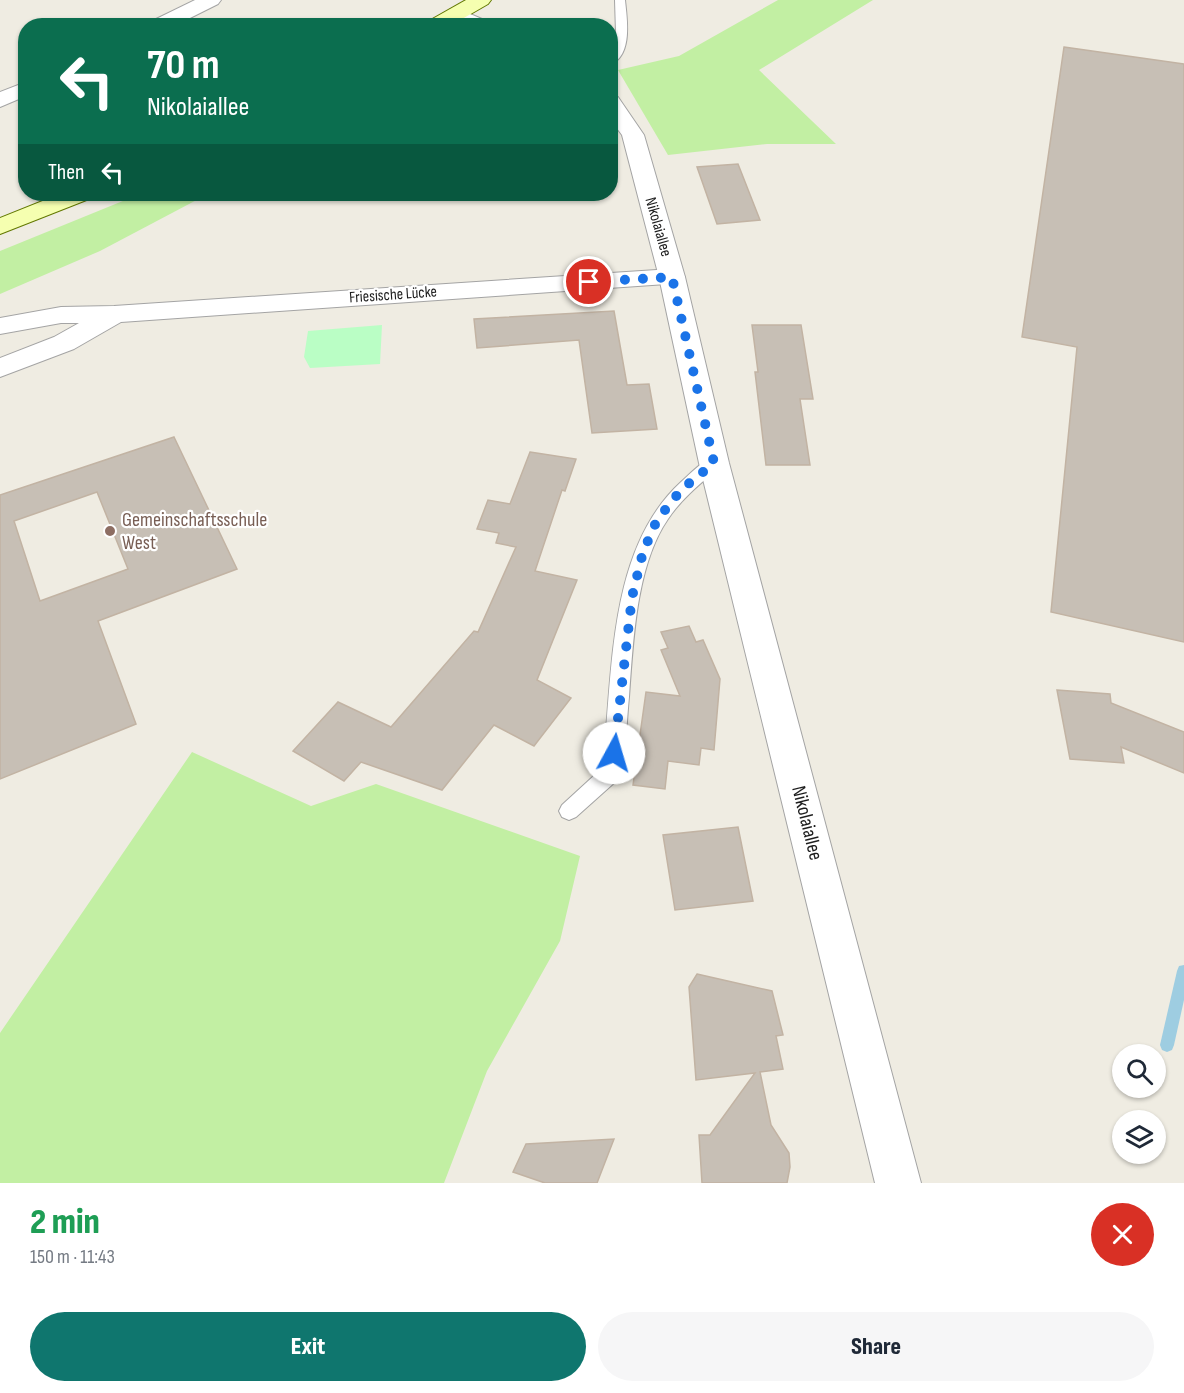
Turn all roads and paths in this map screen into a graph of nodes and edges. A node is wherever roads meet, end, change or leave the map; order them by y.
1 (211, 0) edge
2 (481, 0) edge
3 (620, 0) edge
4 (456, 14) junction
5 (174, 18) edge
6 (449, 18) edge
7 (465, 18) edge
8 (618, 52) edge
9 (18, 92) edge
10 (0, 100) edge
11 (618, 113) edge
12 (63, 201) edge
13 (0, 227) edge
14 (672, 277) junction
15 (114, 314) junction
16 (0, 326) edge
17 (0, 369) edge
18 (714, 463) junction
19 (569, 811) dead end
20 (898, 1183) edge

1 - 5 street
2 - 4 main road
3 - 8 lane
4 - 6 main road
4 - 7 street
9 - 10 street
11 - 14 street, Nikolaiallee
12 - 13 main road
14 - 15 street, Friesische Lücke
14 - 18 street, Nikolaiallee
15 - 16 street, Friesische Lücke
15 - 17 street, Friesische Lücke
18 - 19 lane
18 - 20 street, Nikolaiallee

